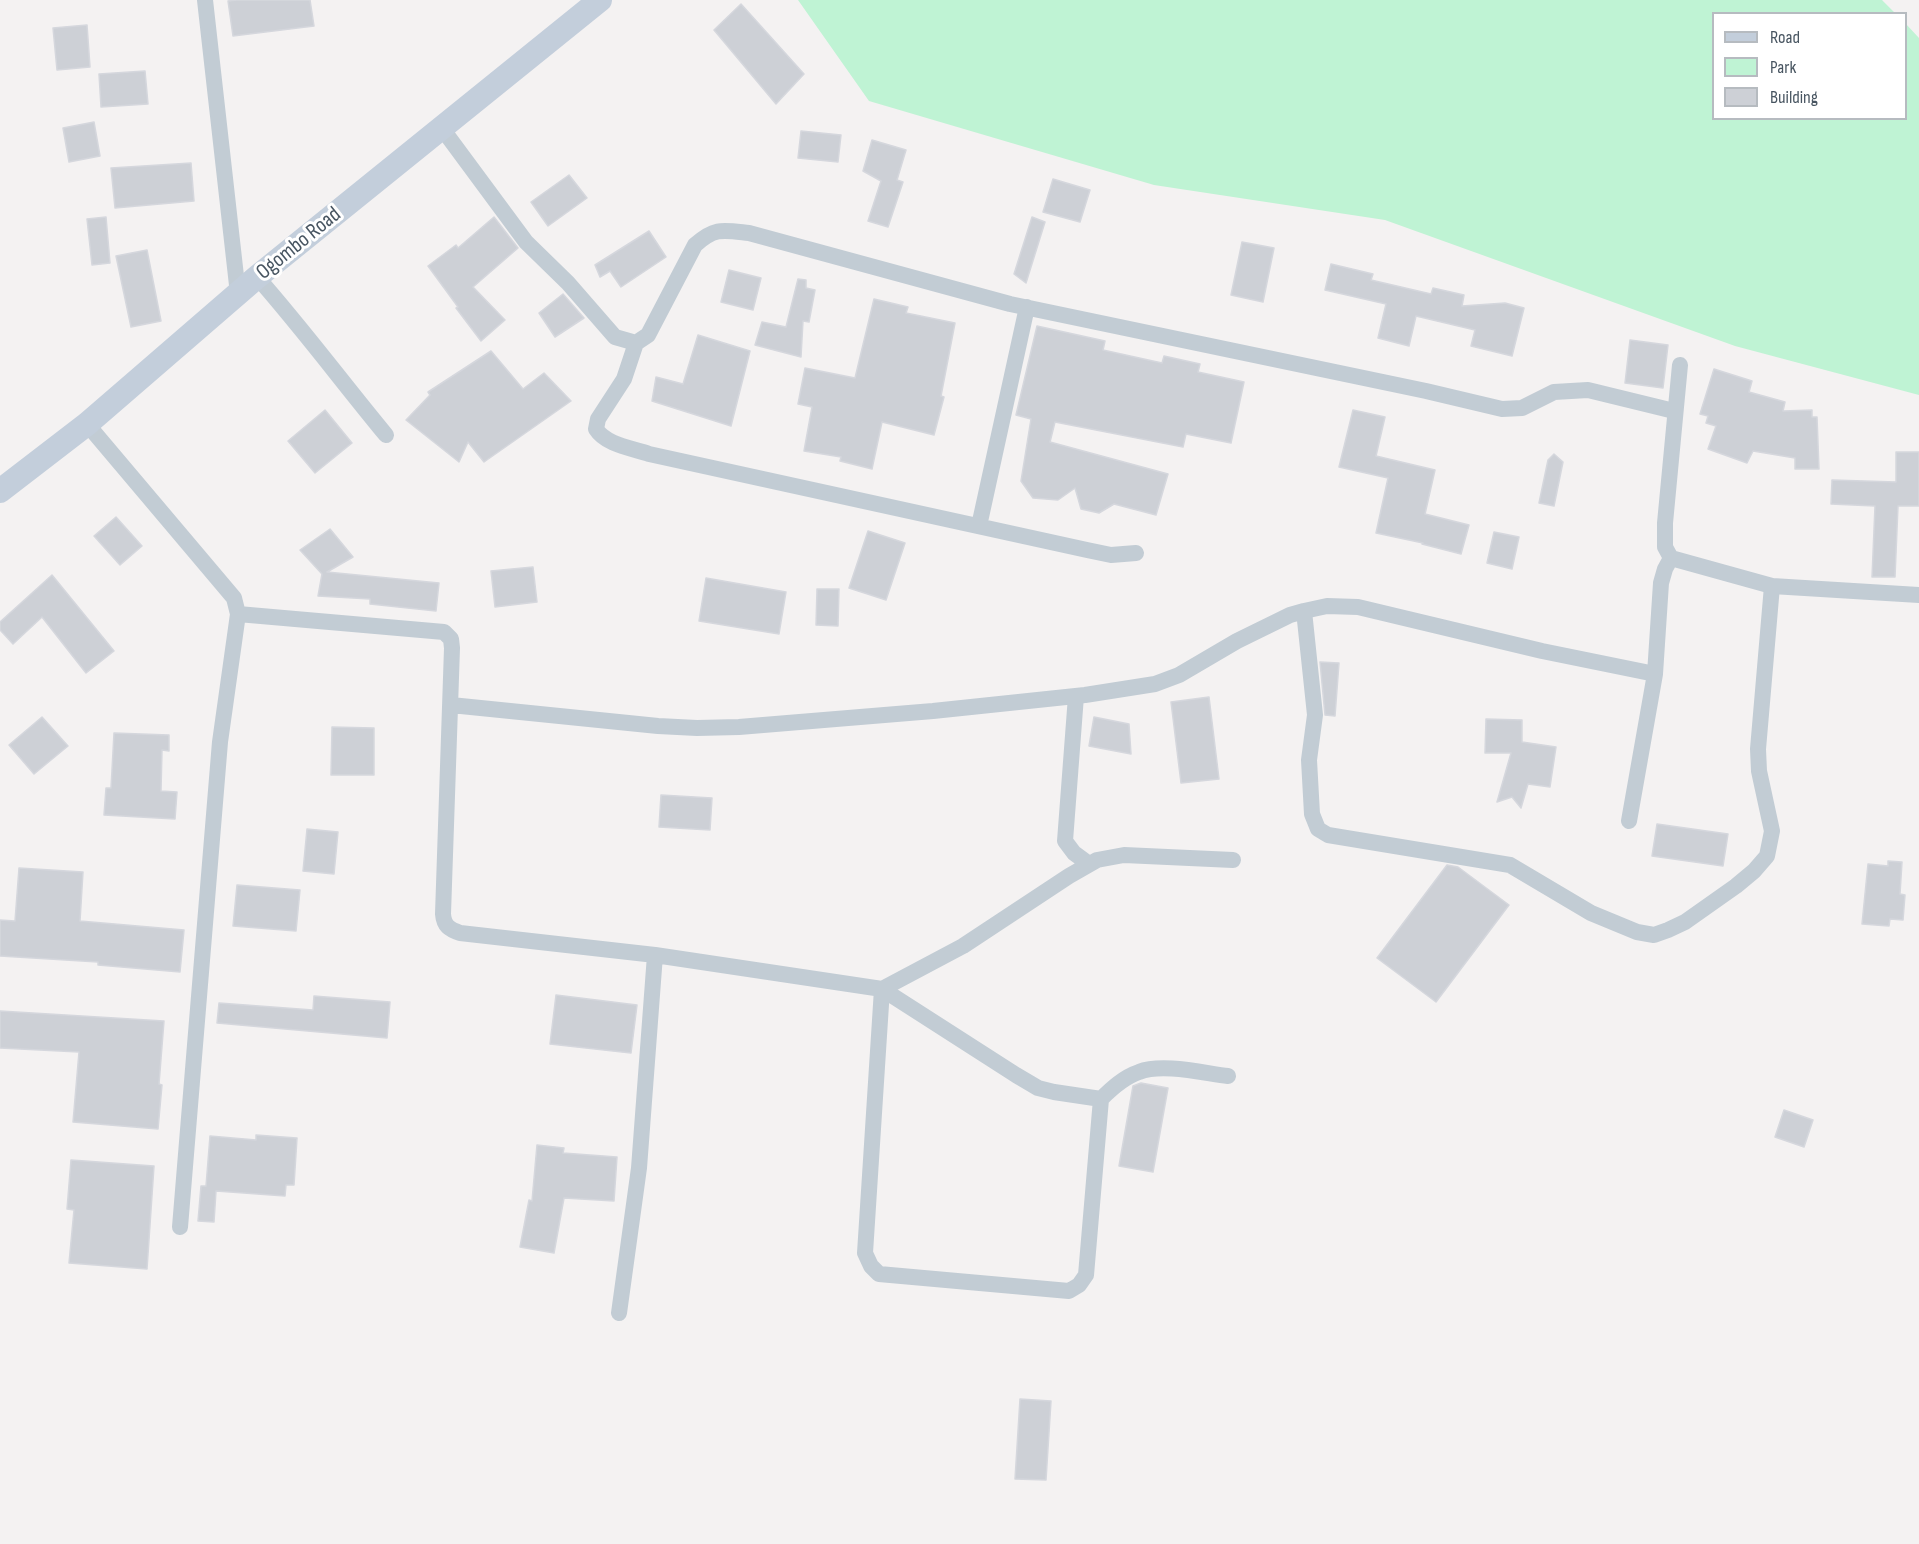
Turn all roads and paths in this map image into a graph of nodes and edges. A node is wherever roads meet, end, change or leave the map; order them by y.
1 (205, 0) edge
2 (600, 0) edge
3 (441, 127) junction
4 (257, 277) junction
5 (238, 294) junction
6 (1027, 308) junction
7 (636, 343) junction
8 (1680, 365) dead end
9 (1674, 411) junction
10 (87, 424) junction
11 (386, 435) dead end
12 (0, 491) edge
13 (979, 526) junction
14 (1136, 553) dead end
15 (1671, 558) junction
16 (1772, 586) junction
17 (1919, 595) edge
18 (1304, 611) junction
19 (238, 614) junction
20 (1654, 674) junction
21 (1076, 696) junction
22 (451, 705) junction
23 (1629, 821) dead end
24 (1233, 860) dead end
25 (1089, 864) junction
26 (655, 956) junction
27 (882, 989) junction
28 (1228, 1076) dead end
29 (1101, 1099) junction
30 (180, 1227) dead end
31 (619, 1313) dead end

1 - 5 street
2 - 3 main road, Ogombo Road
3 - 4 main road, Ogombo Road
3 - 7 street
4 - 5 main road, Ogombo Road
4 - 11 street
5 - 10 main road, Ogombo Road
6 - 7 street
6 - 9 street
6 - 13 street
7 - 13 street
8 - 9 street
9 - 15 street
10 - 12 main road, Ogombo Road
10 - 19 street
13 - 14 street
15 - 16 street
15 - 20 street
16 - 17 street
16 - 18 street
18 - 20 street
18 - 21 street
19 - 22 street
19 - 30 street
20 - 23 street
21 - 22 street
21 - 25 street
22 - 26 street
24 - 25 street
25 - 27 street
26 - 27 street
26 - 31 street
27 - 29 street
27 - 29 street
28 - 29 street

